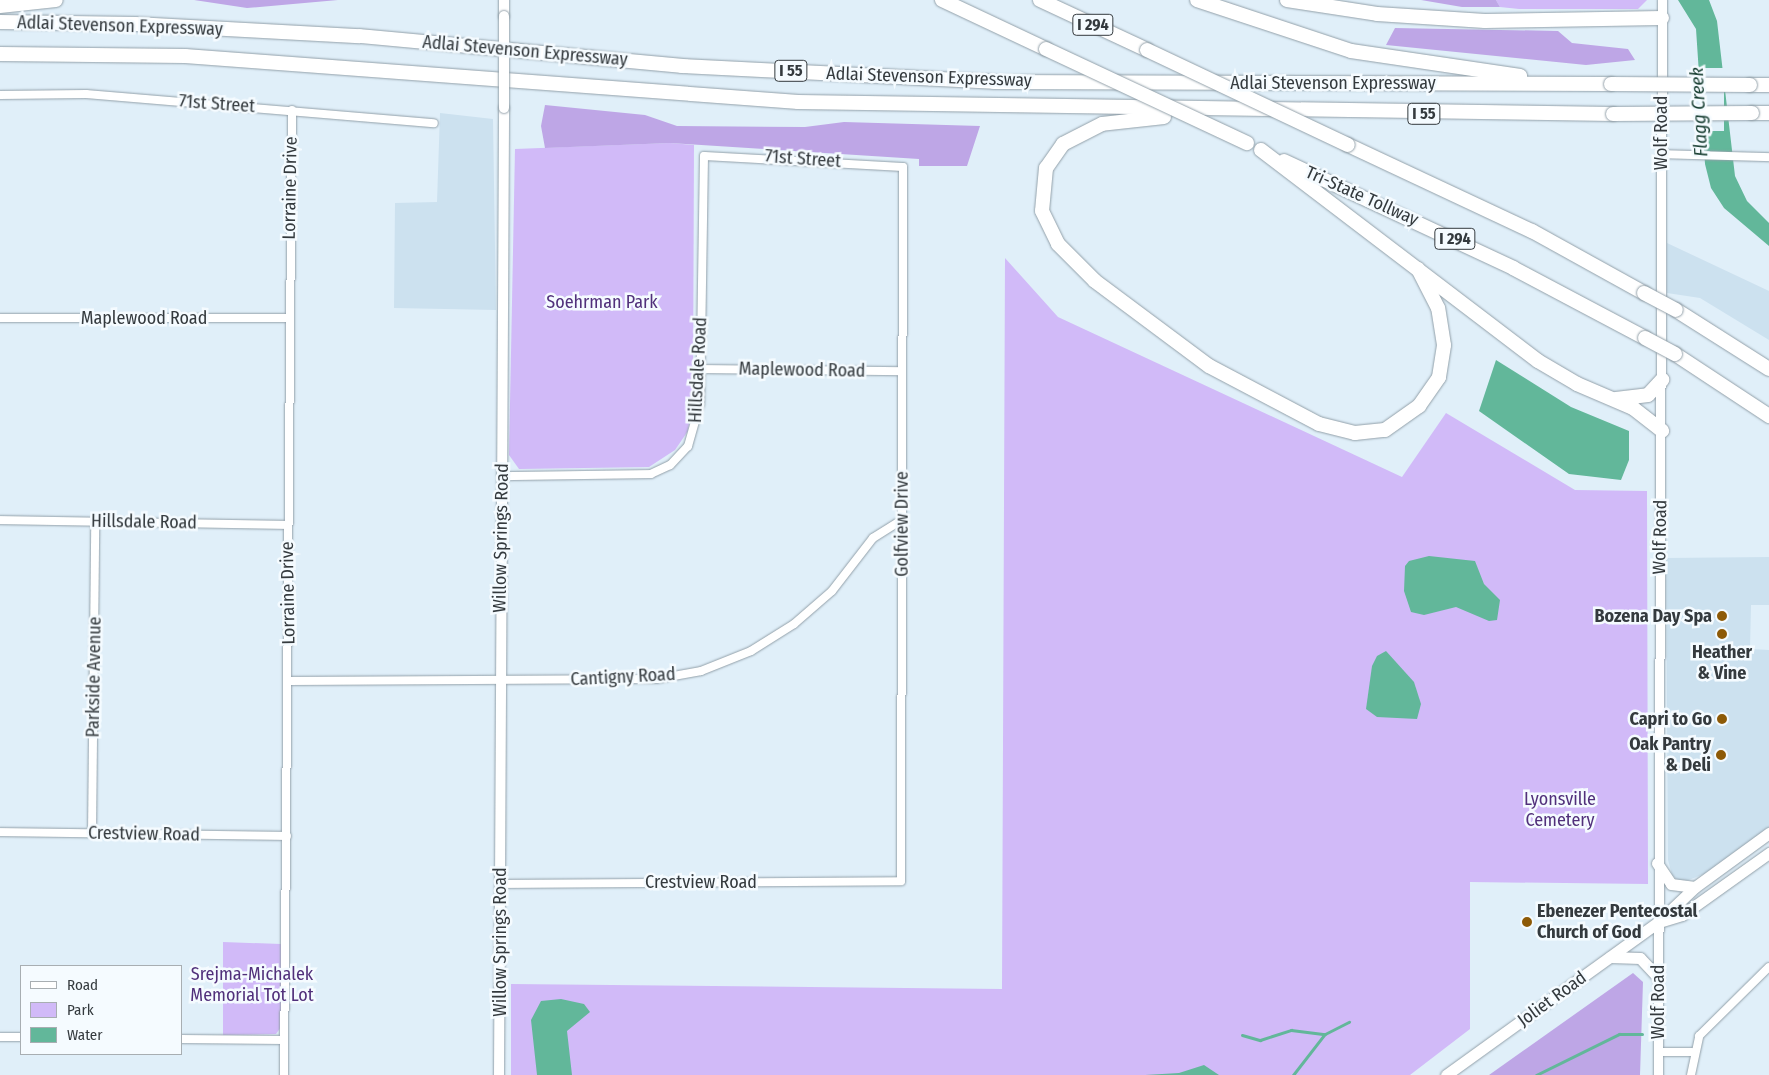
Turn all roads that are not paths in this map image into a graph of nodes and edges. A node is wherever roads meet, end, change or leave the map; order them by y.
1 (56, 0) edge
2 (504, 0) edge
3 (942, 0) edge
4 (1040, 0) edge
5 (1197, 0) edge
6 (1287, 0) edge
7 (1662, 0) edge
8 (0, 6) edge
9 (1662, 18) junction
10 (0, 22) edge
11 (0, 54) edge
12 (1583, 84) junction
13 (1769, 85) edge
14 (0, 95) edge
15 (292, 110) junction
16 (1235, 110) junction
17 (1769, 113) edge
18 (434, 123) dead end
19 (1261, 150) junction
20 (1661, 154) junction
21 (704, 156) joint
22 (1769, 157) edge
23 (903, 168) joint
24 (1418, 269) junction
25 (0, 318) edge
26 (287, 318) junction
27 (1769, 368) edge
28 (702, 369) junction
29 (902, 371) junction
30 (1662, 380) junction
31 (1612, 399) junction
32 (1769, 416) edge
33 (1662, 431) junction
34 (501, 476) junction
35 (0, 520) edge
36 (902, 520) junction
37 (96, 522) junction
38 (287, 525) junction
39 (289, 681) junction
40 (499, 681) junction
41 (0, 832) edge
42 (92, 833) junction
43 (1769, 833) edge
44 (287, 836) junction
45 (1769, 853) edge
46 (1658, 863) junction
47 (901, 881) joint
48 (500, 884) junction
49 (1695, 886) junction
50 (1657, 923) junction
51 (1610, 957) junction
52 (1769, 967) edge
53 (1658, 977) junction
54 (0, 1037) edge
55 (20, 1037) edge
56 (182, 1039) edge
57 (284, 1040) junction
58 (1658, 1052) junction
59 (1692, 1052) junction
60 (284, 1075) edge
61 (499, 1075) edge
62 (1446, 1075) edge
63 (1658, 1075) edge
64 (1691, 1075) edge

1 - 8 highway
2 - 34 main road, Willow Springs Road, bridge
3 - 19 highway, Tri-State Tollway / I 294, bridge
4 - 27 highway, I 294, bridge
5 - 12 highway
6 - 9 highway
7 - 9 street, Wolf Road
9 - 20 street, Wolf Road
10 - 12 highway, Adlai Stevenson Expressway / I 55
11 - 16 highway, Adlai Stevenson Expressway / I 55
12 - 13 highway, Adlai Stevenson Expressway / I 55, bridge
14 - 15 street, 71st Street
15 - 18 street, 71st Street
15 - 26 street, Lorraine Drive
16 - 17 highway, Adlai Stevenson Expressway / I 55, bridge
16 - 24 highway
19 - 24 highway
19 - 32 highway, Tri-State Tollway / I 294, bridge
20 - 22 street
20 - 30 street, Wolf Road
21 - 23 street, 71st Street
21 - 28 street, Hillsdale Road
23 - 29 street, Golfview Drive
24 - 31 highway
25 - 26 street, Maplewood Road
26 - 38 street, Lorraine Drive
28 - 29 street, Maplewood Road
28 - 34 street, Hillsdale Road
29 - 36 street, Golfview Drive
30 - 31 highway
30 - 33 street, Wolf Road
31 - 33 highway
33 - 46 street, Wolf Road
34 - 40 main road, Willow Springs Road
35 - 37 street, Hillsdale Road
36 - 40 street, Cantigny Road
36 - 47 street, Golfview Drive
37 - 38 street, Hillsdale Road
37 - 42 street, Parkside Avenue
38 - 39 street, Lorraine Drive
39 - 40 street, Cantigny Road
39 - 44 street, Lorraine Drive
40 - 48 main road, Willow Springs Road
41 - 42 street, Crestview Road
42 - 44 street, Crestview Road
43 - 49 main road, Joliet Road
44 - 57 street, Lorraine Drive
45 - 50 main road, Joliet Road
46 - 49 main road
46 - 50 street, Wolf Road
47 - 48 street, Crestview Road
48 - 61 main road, Willow Springs Road
49 - 50 main road, Joliet Road
50 - 51 main road, Joliet Road
50 - 53 street, Wolf Road
51 - 53 main road
51 - 62 main road, Joliet Road
52 - 59 street
53 - 58 street, Wolf Road
54 - 55 street
56 - 57 street
57 - 60 street, Lorraine Drive
58 - 59 street
58 - 63 street, Wolf Road
59 - 64 street

